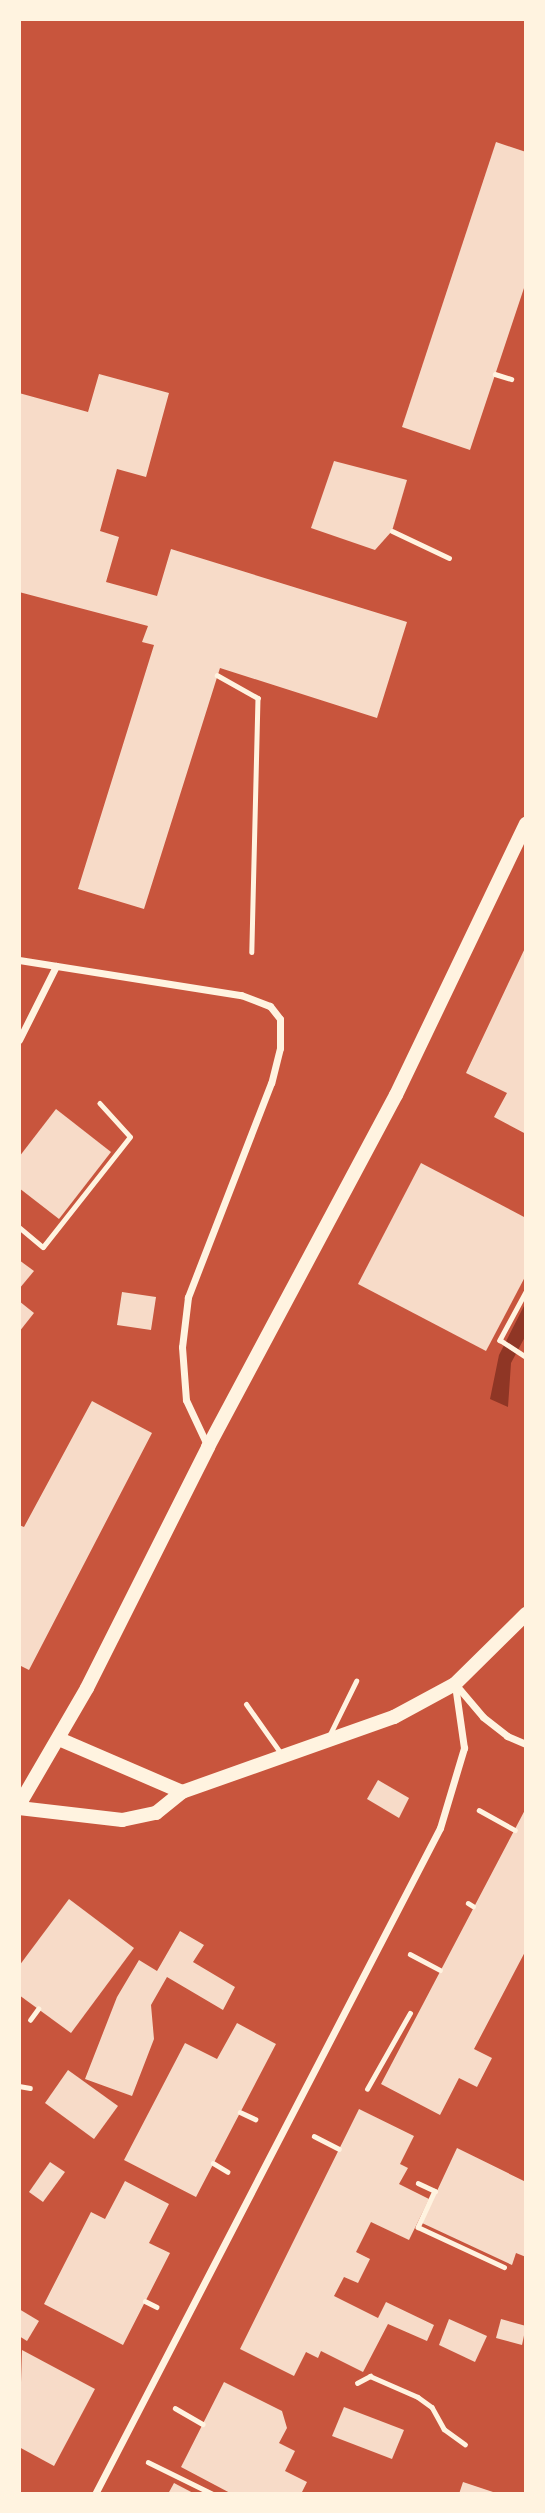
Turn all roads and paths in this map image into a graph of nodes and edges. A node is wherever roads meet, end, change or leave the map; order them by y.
1 (495, 374) dead end
2 (510, 379) dead end
3 (391, 531) dead end
4 (449, 558) dead end
5 (217, 675) dead end
6 (526, 824) edge
7 (252, 952) dead end
8 (19, 960) edge
9 (56, 966) junction
10 (19, 1040) edge
11 (100, 1104) dead end
12 (19, 1227) edge
13 (517, 1291) dead end
14 (525, 1293) edge
15 (526, 1357) edge
16 (208, 1447) junction
17 (526, 1614) edge
18 (356, 1681) dead end
19 (455, 1685) junction
20 (246, 1704) dead end
21 (59, 1739) junction
22 (327, 1741) junction
23 (526, 1744) edge
24 (284, 1758) junction
25 (182, 1791) junction
26 (19, 1806) edge
27 (473, 1807) dead end
28 (515, 1830) dead end
29 (404, 1950) dead end
30 (440, 1970) dead end
31 (38, 2010) dead end
32 (410, 2013) dead end
33 (30, 2020) dead end
34 (19, 2086) edge
35 (30, 2088) dead end
36 (367, 2089) dead end
37 (313, 2136) dead end
38 (339, 2149) dead end
39 (418, 2183) dead end
40 (504, 2267) dead end
41 (357, 2383) dead end
42 (175, 2408) dead end
43 (203, 2424) dead end
44 (465, 2444) dead end
45 (147, 2462) dead end
46 (95, 2494) edge
47 (213, 2494) edge

1 - 2 path
3 - 4 lane
5 - 7 path
6 - 16 main road
8 - 9 street
9 - 10 street
9 - 16 street
11 - 12 path
13 - 14 path
14 - 15 path
16 - 21 main road
17 - 19 main road
18 - 22 lane
19 - 22 main road
19 - 23 street
19 - 46 street
20 - 24 lane
21 - 25 main road
21 - 26 main road
22 - 24 main road
24 - 25 main road
25 - 26 main road
27 - 28 path
29 - 30 path
31 - 33 path
32 - 36 path
34 - 35 path
37 - 38 path
39 - 40 path
41 - 44 path
42 - 43 path
45 - 47 path

